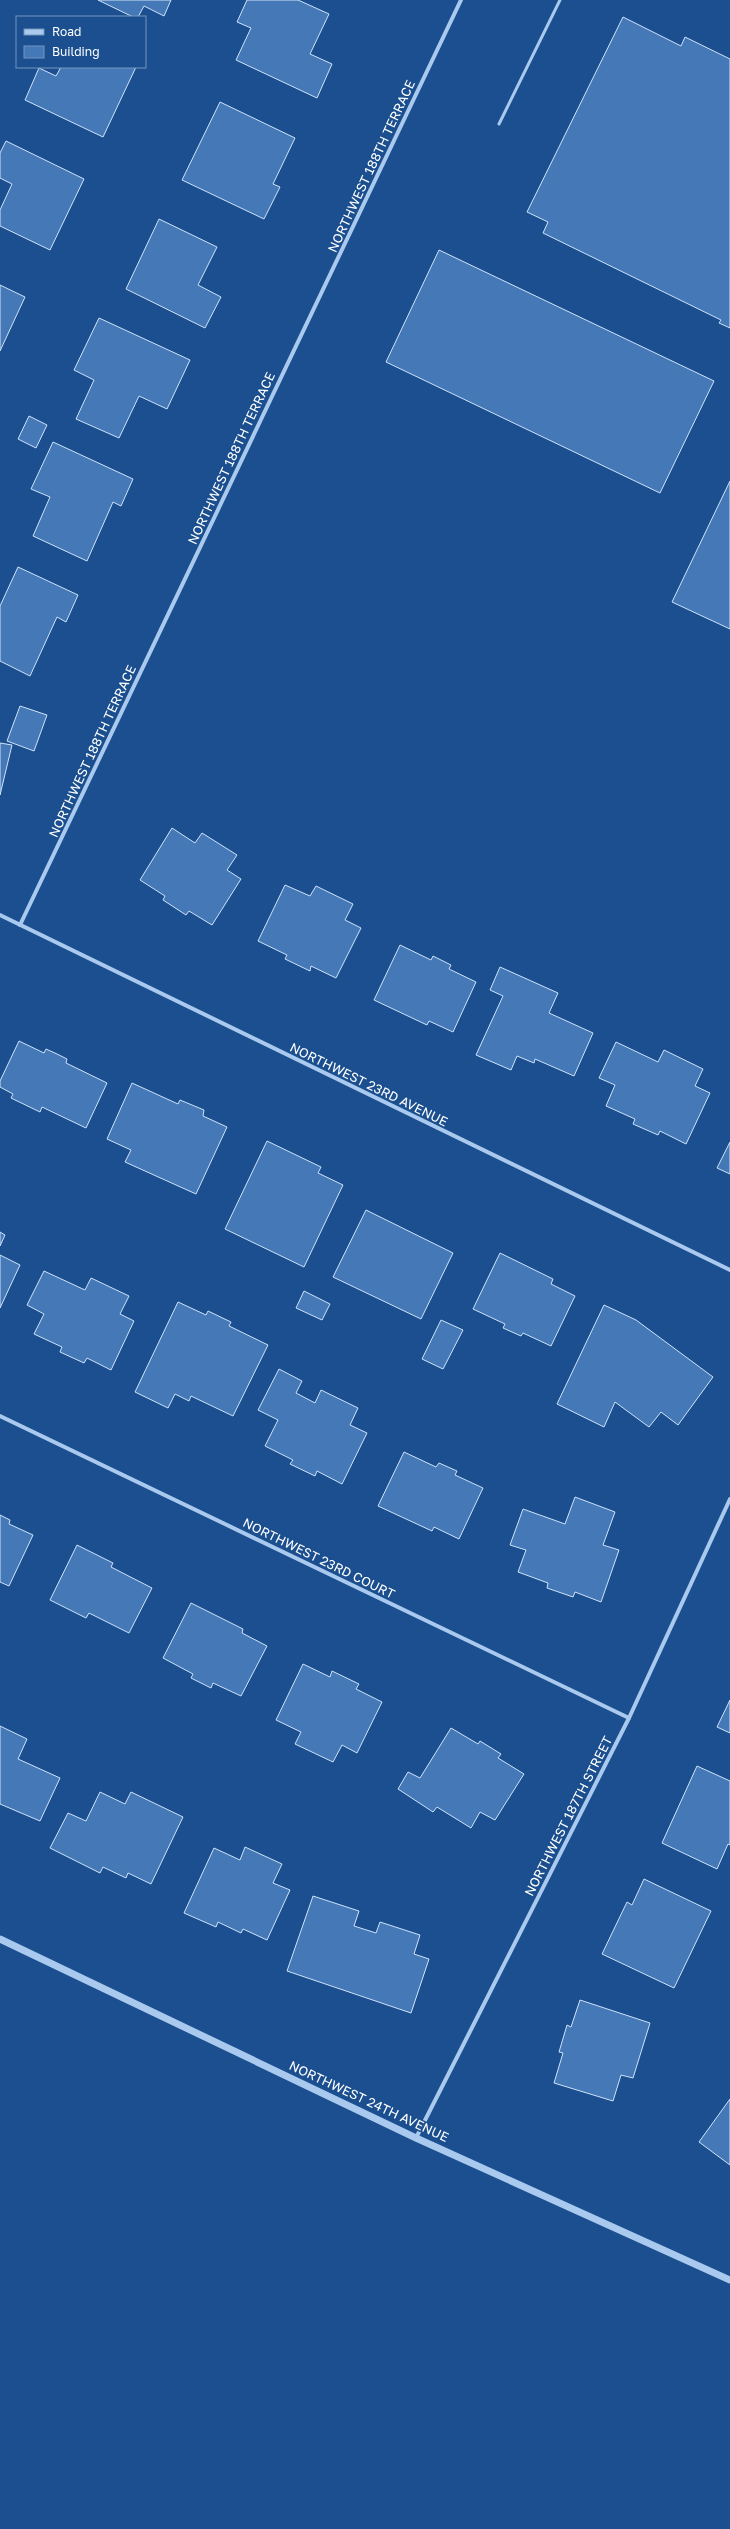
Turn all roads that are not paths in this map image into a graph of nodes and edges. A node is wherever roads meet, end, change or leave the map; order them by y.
1 (461, 0) edge
2 (560, 0) edge
3 (500, 124) dead end
4 (0, 916) edge
5 (20, 925) junction
6 (730, 1270) edge
7 (0, 1416) edge
8 (730, 1499) edge
9 (629, 1718) junction
10 (0, 1939) edge
11 (416, 2138) junction
12 (730, 2280) edge

1 - 5 street, NORTHWEST 188TH TERRACE
2 - 3 lane
4 - 5 street, NORTHWEST 23RD AVENUE
5 - 6 street, NORTHWEST 23RD AVENUE
7 - 9 street, NORTHWEST 23RD COURT
8 - 9 street, NORTHWEST 187TH STREET
9 - 11 street, NORTHWEST 187TH STREET
10 - 11 street, NORTHWEST 24TH AVENUE
11 - 12 street, NORTHWEST 24TH AVENUE

